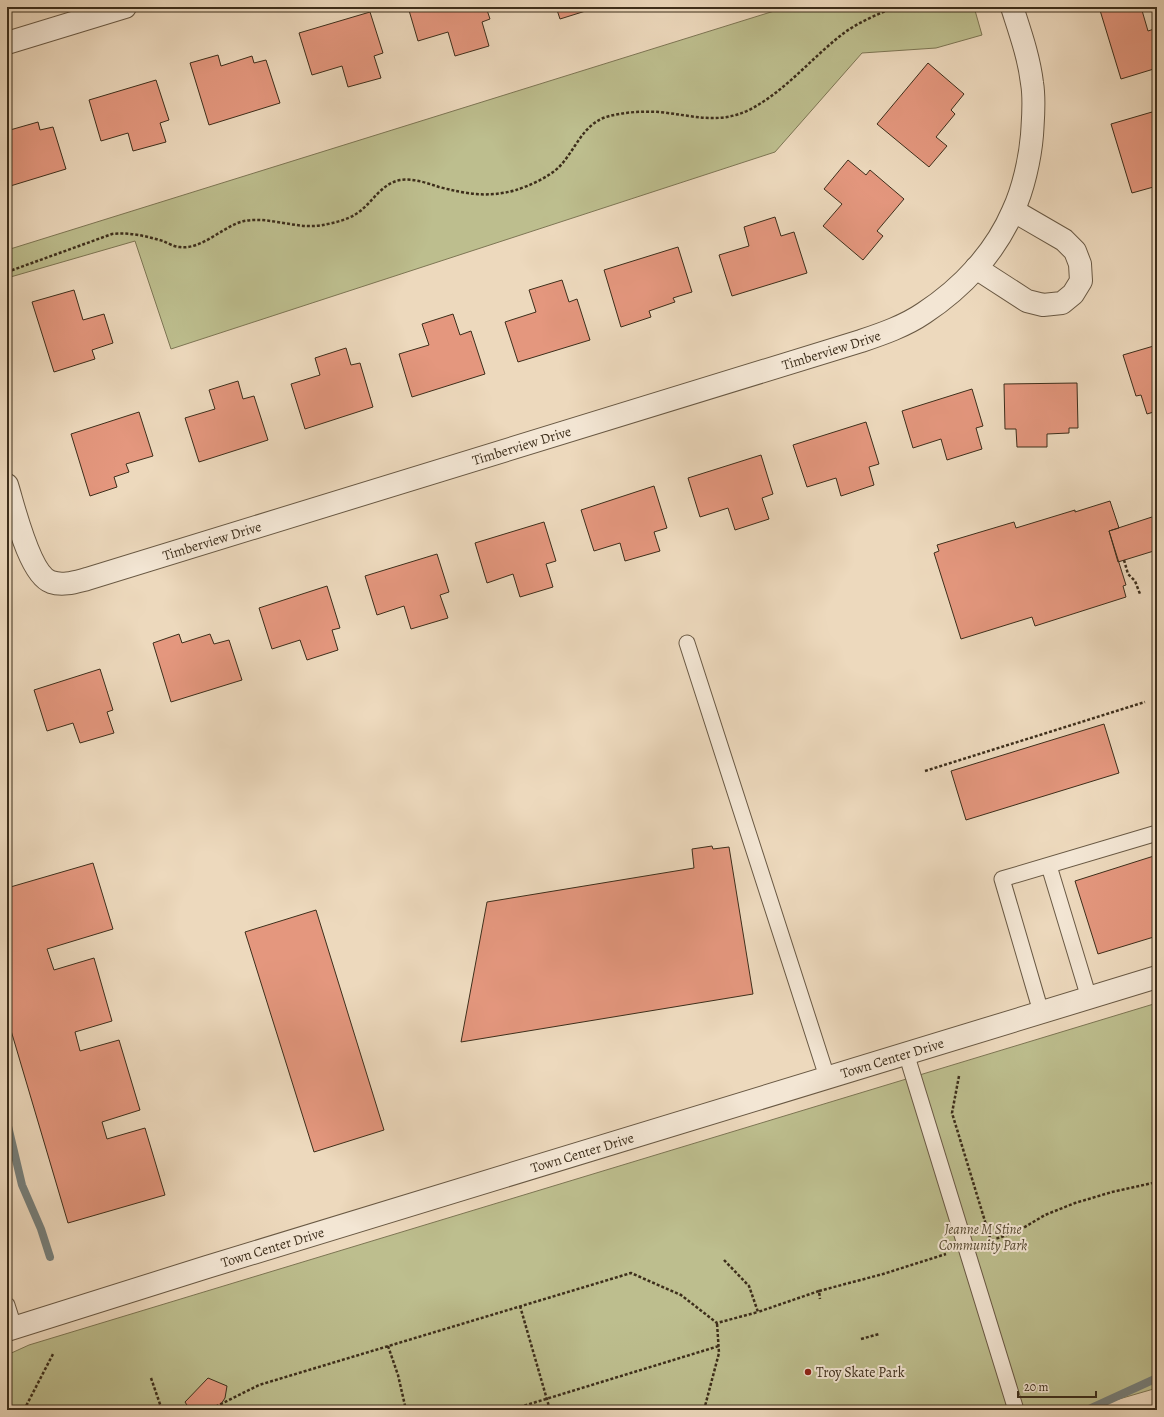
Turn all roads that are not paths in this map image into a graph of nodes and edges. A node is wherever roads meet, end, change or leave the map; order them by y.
1 (125, 7) edge
2 (1012, 7) edge
3 (7, 43) edge
4 (1014, 211) junction
5 (976, 268) junction
6 (7, 485) edge
7 (687, 643) dead end
8 (1157, 833) edge
9 (1049, 866) junction
10 (1157, 977) edge
11 (1089, 998) junction
12 (1041, 1012) junction
13 (906, 1053) junction
14 (827, 1077) junction
15 (7, 1305) edge
16 (11, 1329) edge
17 (1016, 1410) edge

1 - 3 street
2 - 4 street, Timberview Drive
4 - 5 street, Timberview Drive
4 - 5 street
5 - 6 street, Timberview Drive
7 - 14 lane
8 - 9 lane
9 - 11 lane
9 - 12 lane
10 - 11 street, Town Center Drive
11 - 12 street, Town Center Drive
12 - 13 street, Town Center Drive
13 - 14 street, Town Center Drive
13 - 17 lane
14 - 16 street, Town Center Drive
15 - 16 lane

